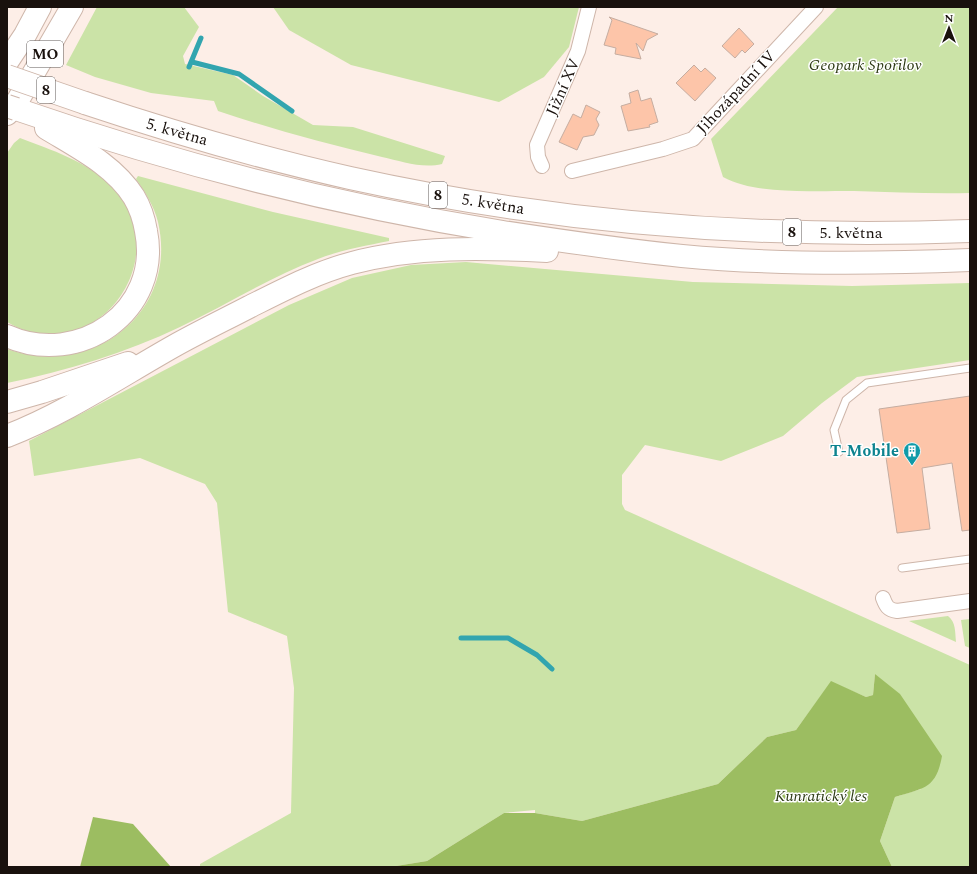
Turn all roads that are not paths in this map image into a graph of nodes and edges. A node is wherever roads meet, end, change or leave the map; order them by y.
1 (33, 7) edge
2 (40, 7) edge
3 (72, 7) edge
4 (589, 7) edge
5 (816, 7) edge
6 (25, 35) junction
7 (7, 62) edge
8 (7, 76) edge
9 (11, 110) edge
10 (63, 132) junction
11 (542, 166) dead end
12 (572, 171) dead end
13 (970, 231) edge
14 (682, 256) junction
15 (970, 260) edge
16 (7, 336) edge
17 (174, 346) junction
18 (970, 368) edge
19 (7, 402) edge
20 (7, 436) edge
21 (839, 452) dead end
22 (970, 559) edge
23 (902, 568) dead end
24 (883, 598) dead end
25 (970, 601) edge

1 - 6 highway
2 - 6 highway, MO
3 - 9 highway, MO
4 - 11 street, Jižní XV
5 - 12 street, Jihozápadní IV
6 - 7 highway, MO
8 - 13 highway, 5. května / 8, bridge
9 - 10 highway, 5. května / 8
10 - 14 highway, 5. května / 8
10 - 16 highway
14 - 15 highway, 5. května / 8
14 - 17 highway
17 - 19 highway
17 - 20 highway
18 - 21 lane
22 - 23 lane
24 - 25 street

